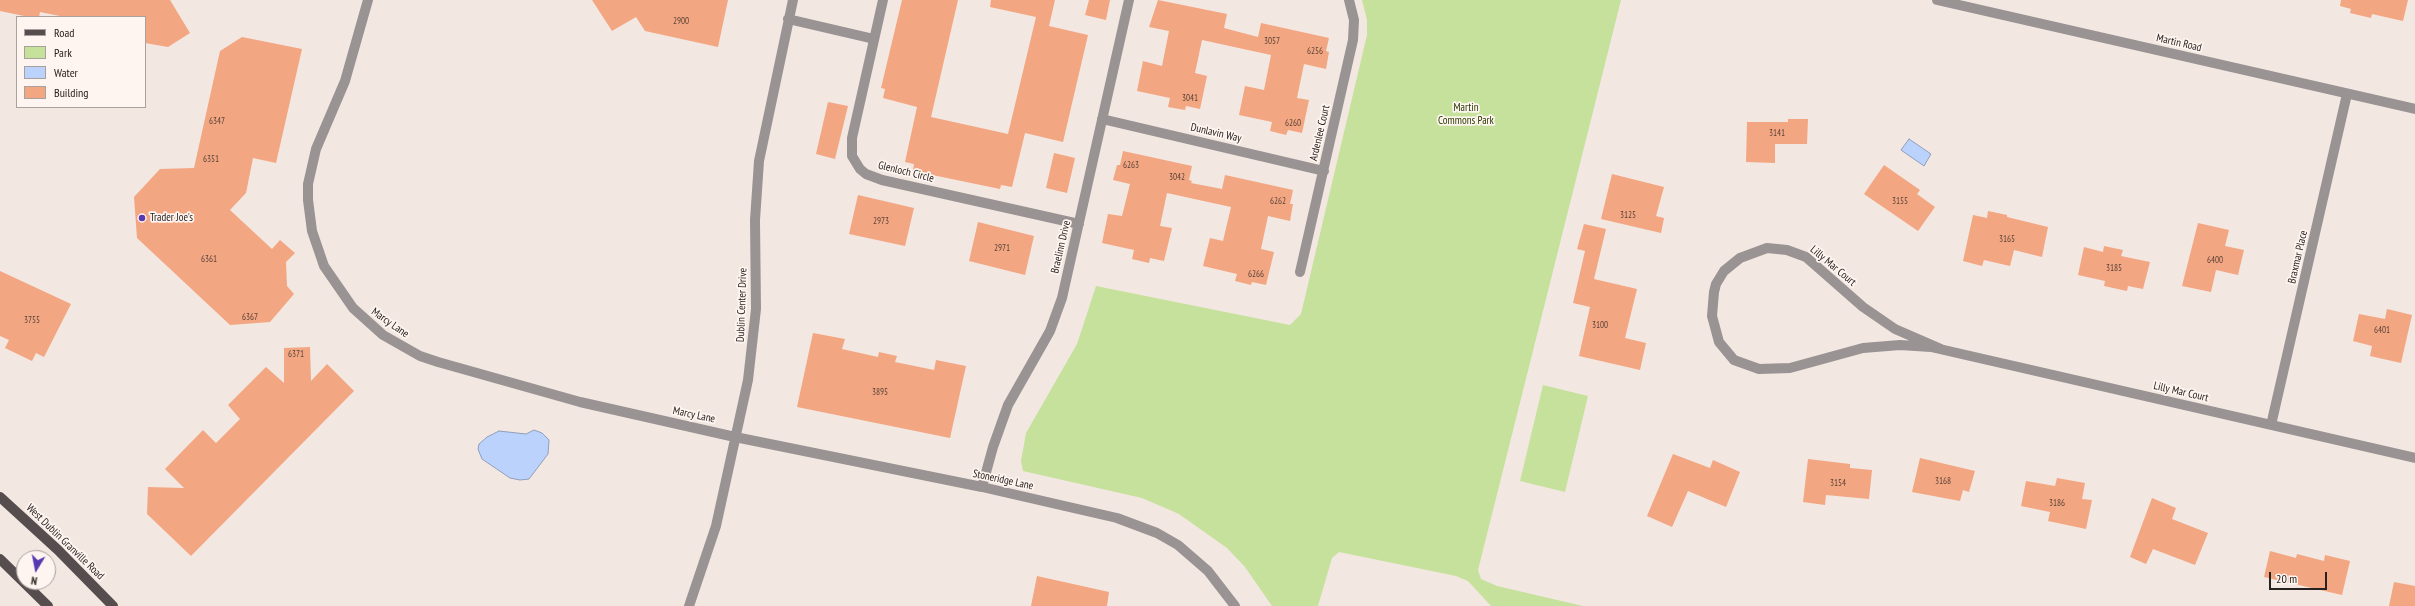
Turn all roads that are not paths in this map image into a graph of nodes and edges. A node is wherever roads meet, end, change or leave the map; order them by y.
1 (368, 0) edge
2 (793, 0) edge
3 (883, 0) edge
4 (1129, 0) edge
5 (1348, 0) edge
6 (1937, 0) edge
7 (788, 19) junction
8 (874, 39) junction
9 (2347, 94) junction
10 (2415, 110) edge
11 (1102, 119) junction
12 (1324, 171) junction
13 (1079, 224) junction
14 (1300, 272) dead end
15 (1941, 349) junction
16 (2271, 425) junction
17 (736, 437) junction
18 (2415, 458) edge
19 (982, 487) junction
20 (0, 497) edge
21 (0, 559) edge
22 (48, 606) edge
23 (113, 606) edge
24 (689, 606) edge
25 (1235, 606) edge

1 - 17 street, Marcy Lane
2 - 7 street, Dublin Center Drive
3 - 8 street, Glenloch Circle
4 - 11 street, Braelinn Drive
5 - 12 street, Ardenlee Court
6 - 9 street, Martin Road
7 - 8 street
7 - 17 street, Dublin Center Drive
8 - 13 street, Glenloch Circle
9 - 10 street, Martin Road
9 - 16 street, Braxmar Place
11 - 12 street, Dunlavin Way
11 - 13 street, Braelinn Drive
12 - 14 street, Ardenlee Court
13 - 19 street, Braelinn Drive
15 - 15 street, Lilly Mar Court
15 - 16 street, Lilly Mar Court
16 - 18 street, Lilly Mar Court
17 - 19 street, Stoneridge Lane
17 - 24 street, Dublin Center Drive
19 - 25 street, Stoneridge Lane
20 - 23 main road, West Dublin Granville Road
21 - 22 main road

